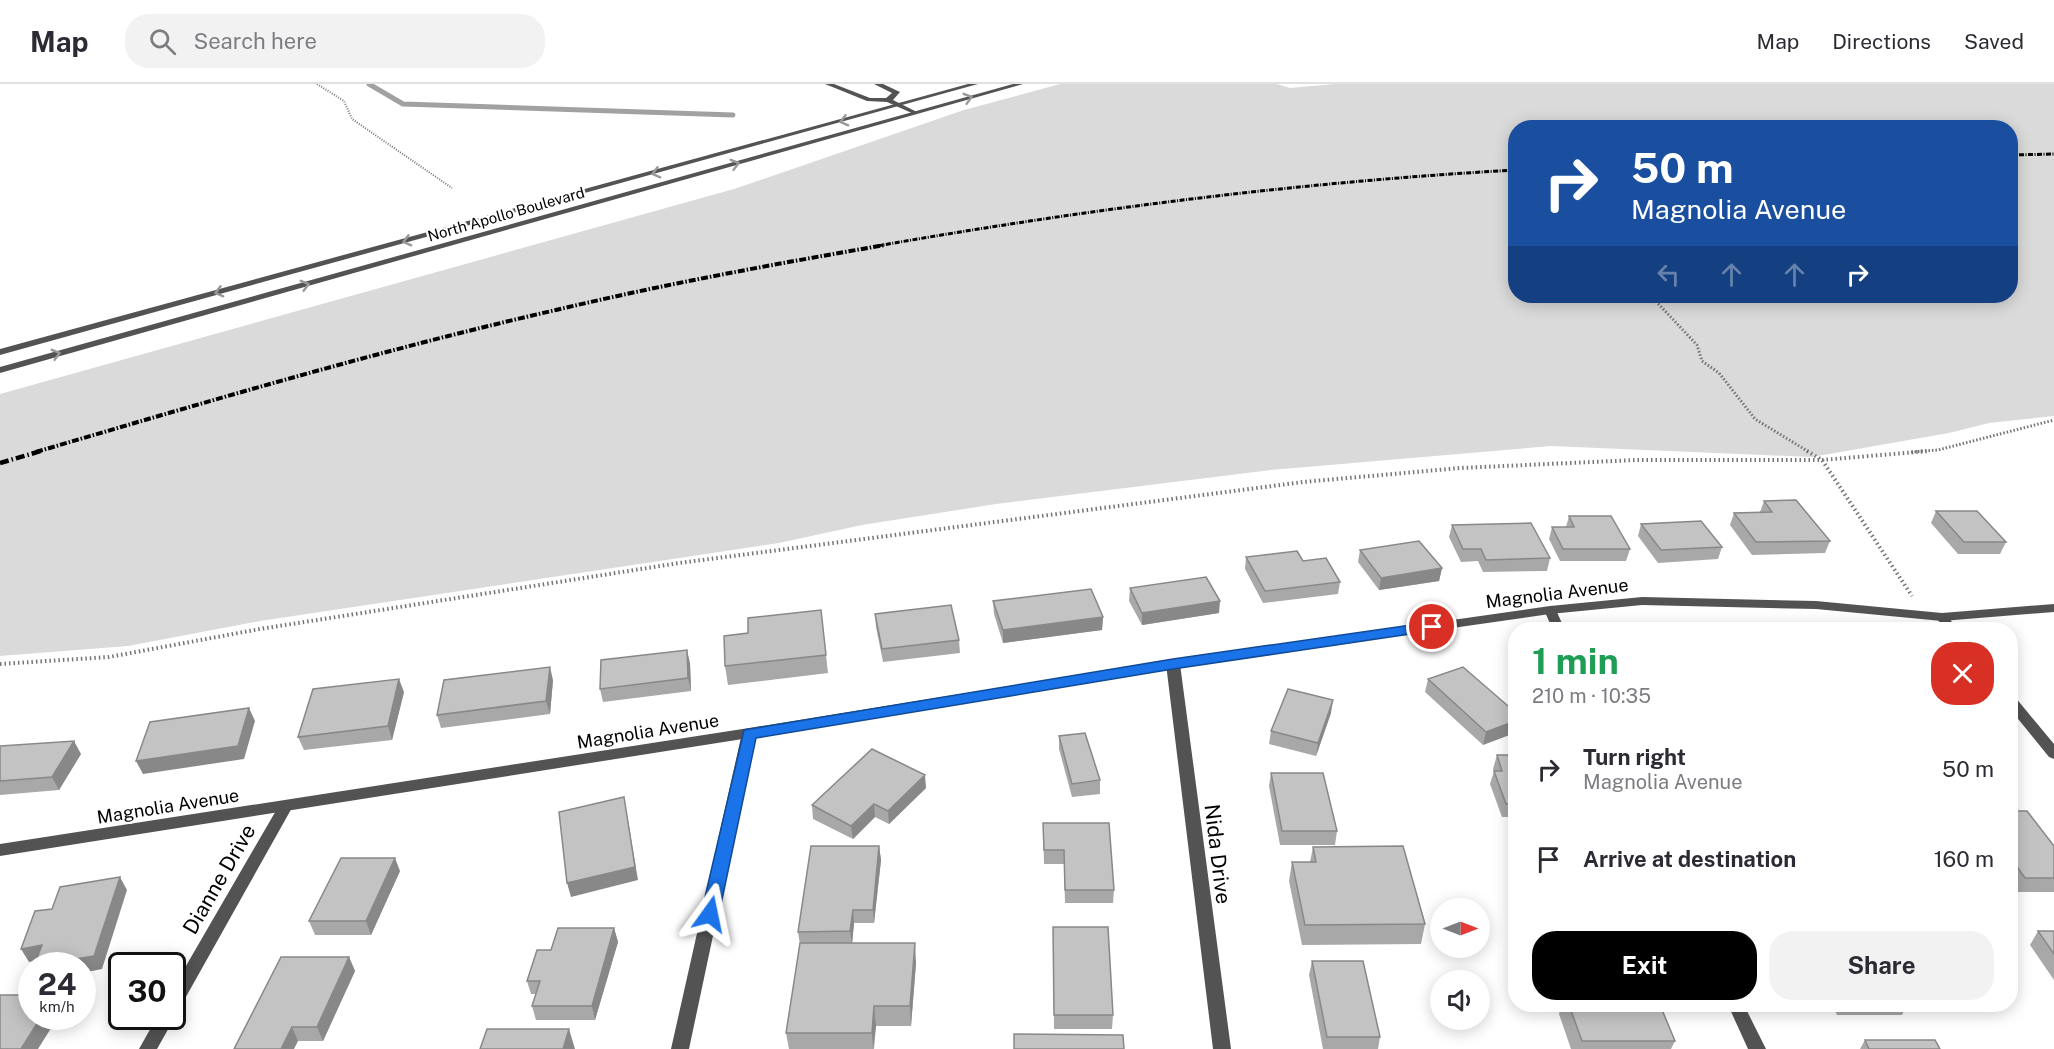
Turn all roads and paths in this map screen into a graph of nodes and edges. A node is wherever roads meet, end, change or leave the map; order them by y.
1 (317, 84) edge
2 (828, 84) edge
3 (877, 84) edge
4 (975, 84) edge
5 (1020, 84) edge
6 (888, 100) junction
7 (900, 106) junction
8 (916, 113) junction
9 (452, 188) dead end
10 (1658, 303) edge
11 (0, 352) edge
12 (0, 370) edge
13 (2054, 420) edge
14 (1822, 460) junction
15 (2054, 608) edge
16 (1550, 610) junction
17 (1942, 617) junction
18 (1555, 622) edge
19 (1946, 622) edge
20 (0, 664) edge
21 (1173, 664) junction
22 (2018, 710) edge
23 (749, 734) junction
24 (2054, 754) edge
25 (286, 806) junction
26 (0, 850) edge
27 (186, 981) edge
28 (1739, 1012) edge
29 (159, 1030) edge
30 (148, 1049) edge
31 (680, 1049) edge
32 (1222, 1049) edge
33 (1756, 1049) edge

1 - 9 path
2 - 6 street
3 - 6 street
4 - 7 street, North Apollo Boulevard
8 -> 5 street, North Apollo Boulevard
6 - 7 street
7 - 8 street
7 -> 11 street, North Apollo Boulevard
12 -> 8 street, North Apollo Boulevard
10 - 14 path
13 - 14 path
14 - 17 path
14 - 20 path
15 - 17 street, Magnolia Avenue
16 - 17 street, Magnolia Avenue
16 - 18 street
16 - 21 street, Magnolia Avenue
17 - 19 street
21 - 23 street, Magnolia Avenue
21 - 32 street, Nida Drive
22 - 24 street
23 - 25 street, Magnolia Avenue
23 - 31 street
25 - 26 street, Magnolia Avenue
25 - 27 street, Dianne Drive
28 - 33 street
29 - 30 street

